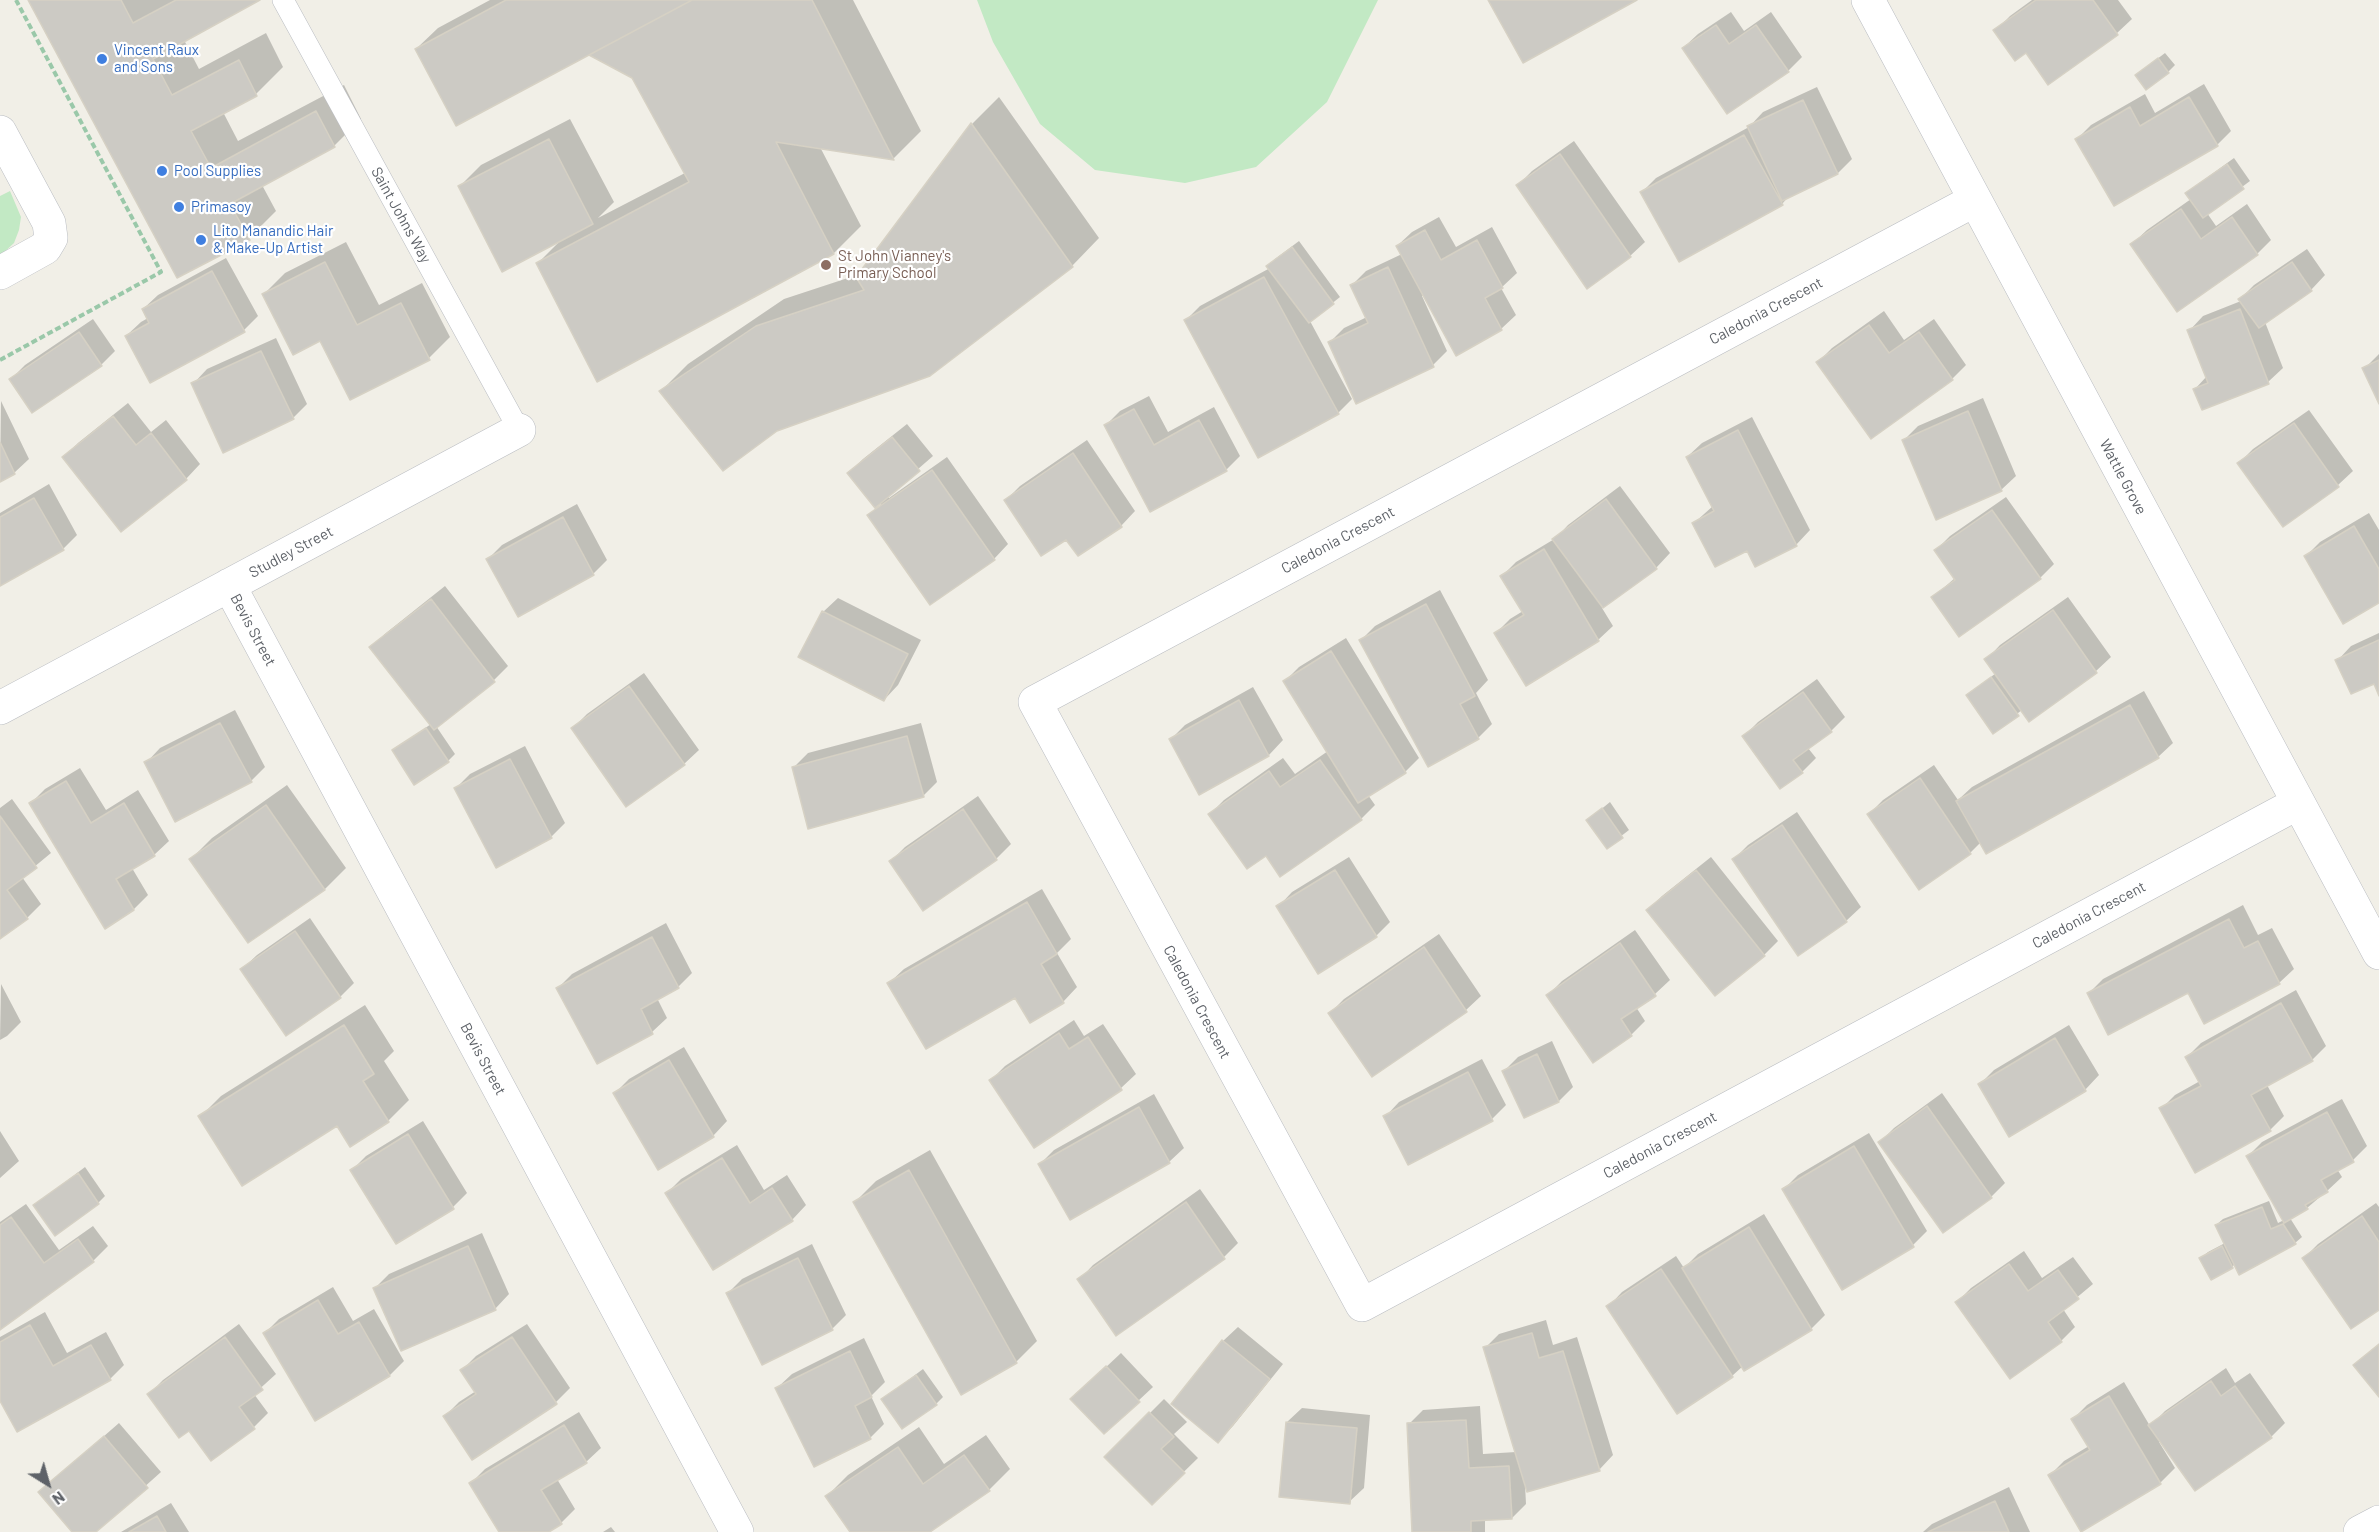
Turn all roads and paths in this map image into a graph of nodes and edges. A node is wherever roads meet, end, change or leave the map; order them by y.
1 (283, 0) edge
2 (1868, 0) edge
3 (0, 132) edge
4 (1975, 200) junction
5 (0, 273) edge
6 (519, 430) joint
7 (229, 585) junction
8 (0, 708) edge
9 (2298, 803) junction
10 (2379, 953) edge
11 (2379, 1522) edge
12 (737, 1532) edge
13 (2360, 1532) edge

1 - 6 lane, Saint Johns Way
2 - 4 street, Wattle Grove
3 - 5 street
4 - 9 street, Wattle Grove
4 - 9 street, Caledonia Crescent
6 - 7 street, Studley Street
7 - 8 street, Studley Street
7 - 12 street, Bevis Street
9 - 10 street, Wattle Grove
11 - 13 street

